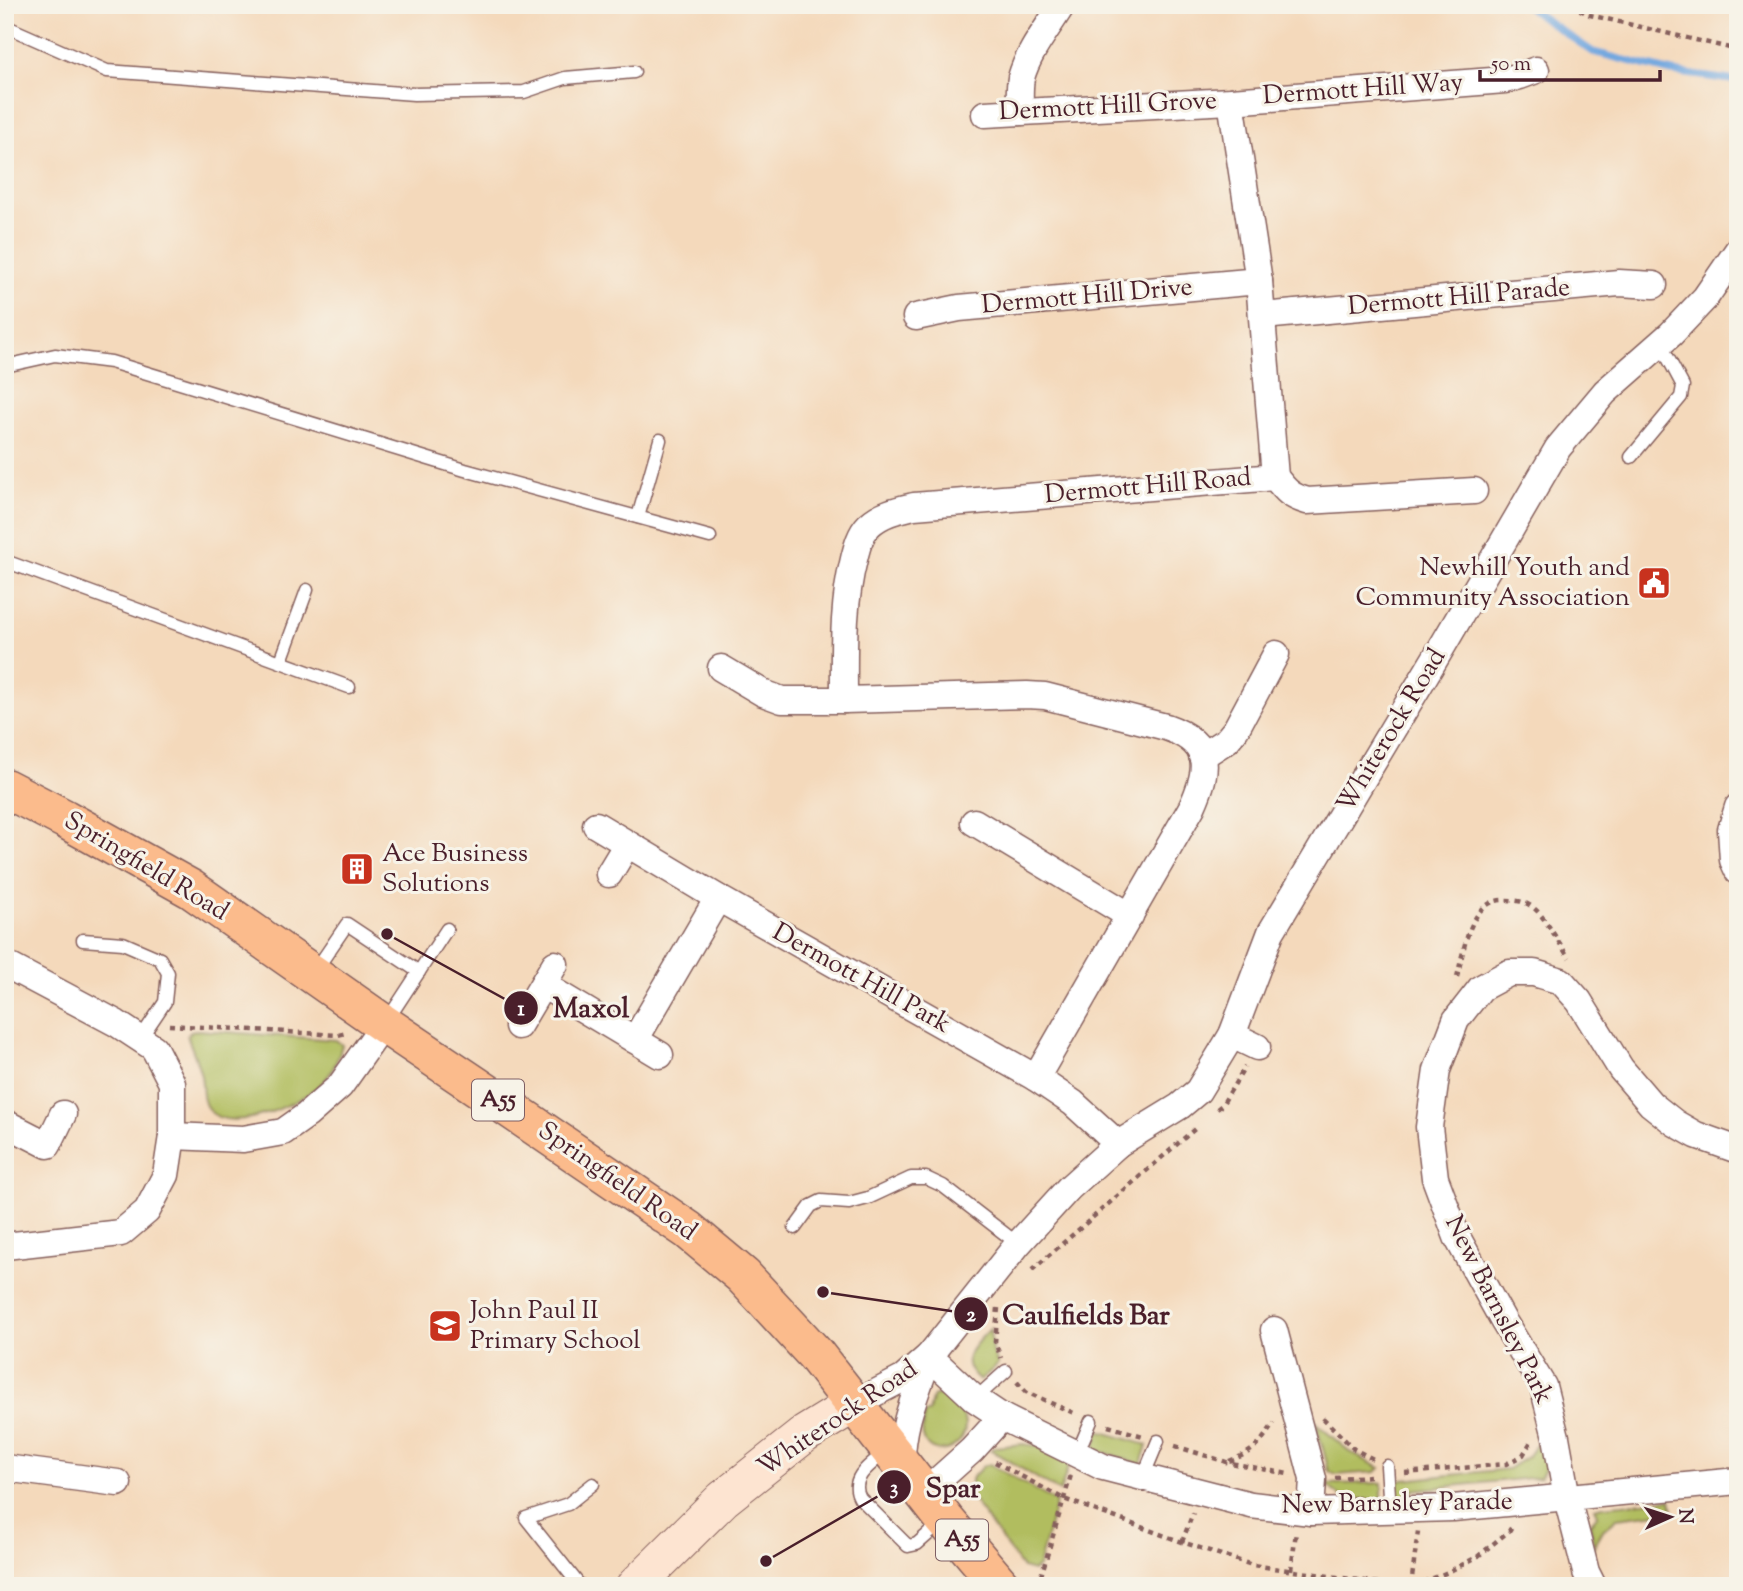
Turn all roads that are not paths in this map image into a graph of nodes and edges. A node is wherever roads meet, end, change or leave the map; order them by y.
1 (1062, 5) edge
2 (5, 26) edge
3 (1536, 70) dead end
4 (634, 72) dead end
5 (1231, 101) junction
6 (1020, 112) junction
7 (985, 114) dead end
8 (1738, 250) edge
9 (1259, 281) junction
10 (1654, 285) dead end
11 (1263, 316) junction
12 (916, 317) dead end
13 (1660, 343) junction
14 (5, 366) edge
15 (660, 440) dead end
16 (1631, 457) dead end
17 (1275, 477) junction
18 (1474, 491) dead end
19 (638, 517) junction
20 (709, 537) dead end
21 (5, 561) edge
22 (307, 590) dead end
23 (1276, 654) dead end
24 (281, 661) junction
25 (721, 668) dead end
26 (349, 687) dead end
27 (844, 700) junction
28 (1202, 756) junction
29 (5, 788) edge
30 (1738, 807) edge
31 (974, 822) dead end
32 (596, 825) dead end
33 (627, 844) junction
34 (1738, 871) edge
35 (609, 874) dead end
36 (718, 898) junction
37 (1130, 916) junction
38 (447, 929) dead end
39 (83, 940) dead end
40 (5, 964) edge
41 (419, 972) junction
42 (313, 974) junction
43 (384, 1024) junction
44 (518, 1026) dead end
45 (1232, 1035) junction
46 (635, 1040) junction
47 (147, 1044) junction
48 (1257, 1047) road end
49 (660, 1055) dead end
50 (1036, 1078) junction
51 (63, 1114) dead end
52 (5, 1124) edge
53 (172, 1136) junction
54 (1118, 1144) junction
55 (1738, 1150) edge
56 (795, 1228) dead end
57 (1018, 1244) junction
58 (5, 1246) edge
59 (1274, 1330) dead end
60 (929, 1356) junction
61 (1006, 1371) road end
62 (975, 1399) junction
63 (854, 1404) junction
64 (1002, 1418) junction
65 (1091, 1421) road end
66 (1158, 1441) road end
67 (1077, 1454) junction
68 (5, 1468) edge
69 (1387, 1470) road end
70 (1143, 1478) junction
71 (915, 1482) junction
72 (1738, 1482) edge
73 (118, 1483) dead end
74 (593, 1484) dead end
75 (1567, 1498) junction
76 (1390, 1510) junction
77 (1311, 1512) junction
78 (580, 1586) edge
79 (635, 1586) edge
80 (1001, 1586) edge
81 (1593, 1586) edge

1 - 6 street
2 - 4 lane
3 - 5 street, Dermott Hill Way
5 - 6 street, Dermott Hill Grove
5 - 9 street, Dermott Hill Road
6 - 7 street, Dermott Hill Grove
8 - 13 street, Whiterock Road
9 - 11 street, Dermott Hill Road
9 - 12 street, Dermott Hill Drive
10 - 11 street, Dermott Hill Parade
11 - 17 street, Dermott Hill Road
13 - 16 lane
13 - 45 street, Whiterock Road
14 - 19 lane
15 - 19 lane
17 - 18 street
17 - 27 street, Dermott Hill Road
19 - 20 lane
21 - 24 lane
22 - 24 lane
23 - 28 street
24 - 26 lane
25 - 27 street
27 - 28 street
28 - 37 street
29 - 42 highway, Springfield Road / A55
30 - 34 street
31 - 37 street
32 - 33 street, Dermott Hill Park
33 - 35 street
33 - 36 street, Dermott Hill Park
36 - 46 street
36 - 50 street, Dermott Hill Park
37 - 50 street
38 - 41 lane
39 - 47 lane
40 - 47 street
41 - 42 lane
41 - 43 lane
42 - 43 highway, Springfield Road / A55
43 - 53 street
43 - 63 highway, Springfield Road / A55
44 - 46 street
45 - 48 street
45 - 54 street, Whiterock Road
46 - 49 street
47 - 53 street
50 - 54 street, Dermott Hill Park
51 - 52 street
53 - 58 street
54 - 57 street, Whiterock Road
55 - 75 street, New Barnsley Park
56 - 57 lane
57 - 60 street, Whiterock Road
59 - 77 street
60 - 62 street, New Barnsley Parade
60 - 63 street, Whiterock Road
60 - 71 street
61 - 62 lane
62 - 64 street, New Barnsley Parade
63 - 71 highway, Springfield Road / A55
63 - 79 street, Whiterock Road
64 - 67 street, New Barnsley Parade
64 - 71 street
65 - 67 lane
66 - 70 lane
67 - 70 street, New Barnsley Parade
68 - 73 street
69 - 76 lane
70 - 77 street, New Barnsley Parade
71 - 71 lane
71 - 80 highway, Springfield Road / A55
72 - 75 street, New Barnsley Parade
74 - 78 lane
75 - 76 street, New Barnsley Parade
75 - 81 street, New Barnsley Park
76 - 77 street, New Barnsley Parade

